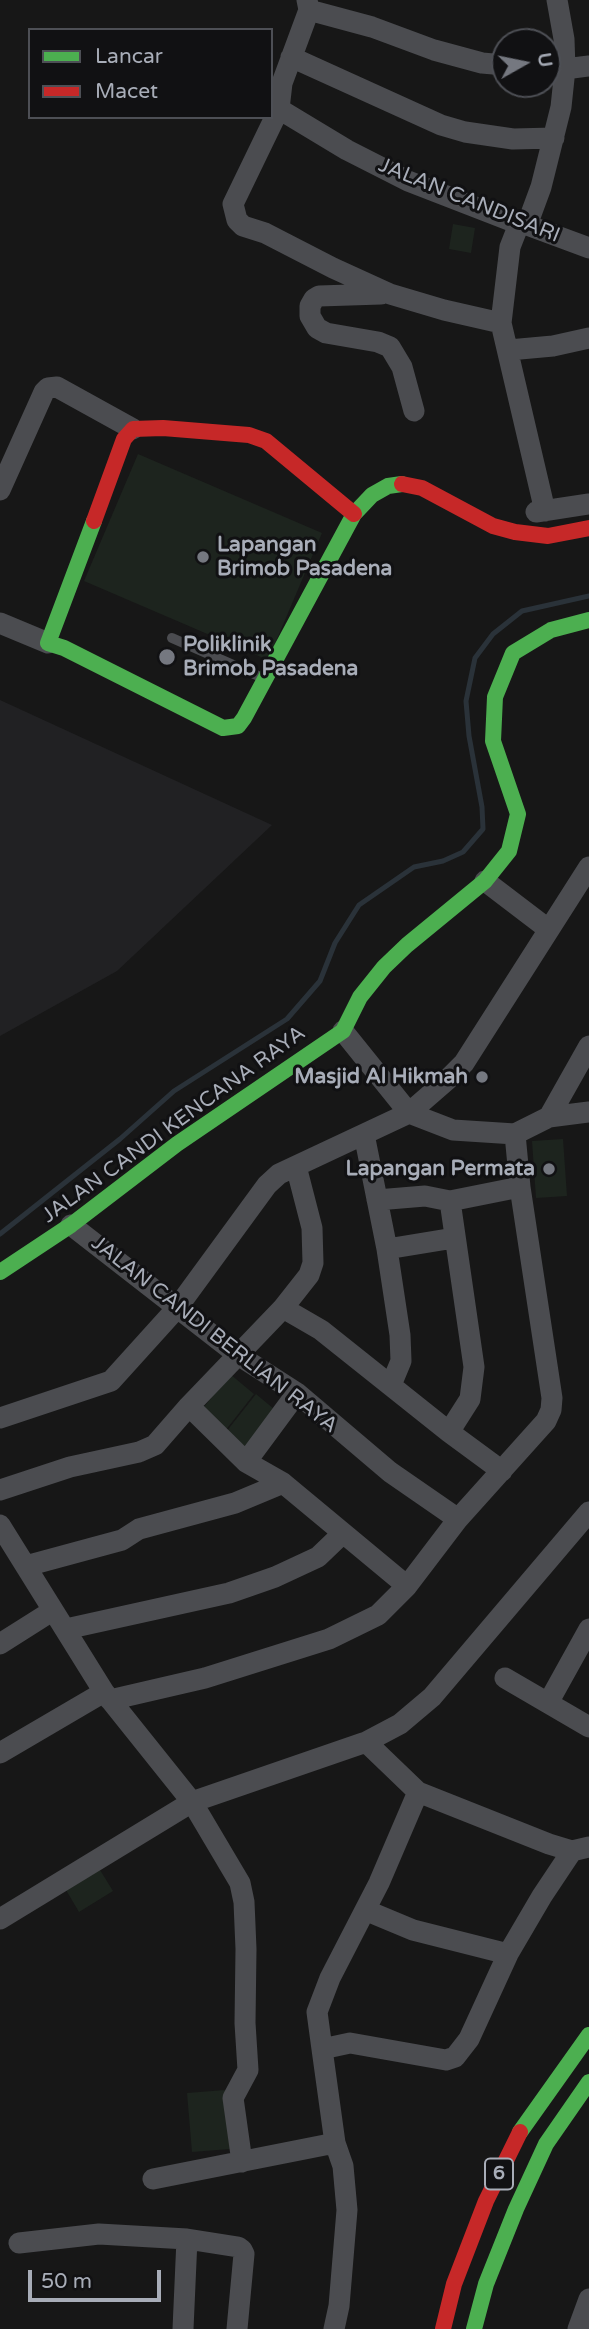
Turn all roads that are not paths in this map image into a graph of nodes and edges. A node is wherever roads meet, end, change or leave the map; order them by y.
1 (557, 0) edge
2 (308, 5) edge
3 (561, 50) edge
4 (291, 57) junction
5 (491, 64) edge
6 (589, 66) edge
7 (561, 68) edge
8 (560, 98) edge
9 (279, 109) junction
10 (554, 138) junction
11 (523, 225) junction
12 (589, 248) edge
13 (390, 294) junction
14 (501, 323) junction
15 (589, 338) edge
16 (509, 350) junction
17 (414, 411) dead end
18 (133, 429) junction
19 (0, 491) edge
20 (589, 504) edge
21 (354, 514) junction
22 (589, 528) edge
23 (589, 620) edge
24 (0, 623) edge
25 (172, 638) dead end
26 (48, 643) junction
27 (265, 679) junction
28 (589, 867) edge
29 (485, 881) junction
30 (548, 929) junction
31 (343, 1031) junction
32 (589, 1046) edge
33 (589, 1112) edge
34 (409, 1113) junction
35 (550, 1118) junction
36 (516, 1133) junction
37 (364, 1134) junction
38 (296, 1166) junction
39 (520, 1188) junction
40 (377, 1200) junction
41 (450, 1201) junction
42 (71, 1225) junction
43 (454, 1238) junction
44 (387, 1249) junction
45 (0, 1272) edge
46 (177, 1308) junction
47 (283, 1308) junction
48 (238, 1355) junction
49 (391, 1385) junction
50 (297, 1393) junction
51 (188, 1406) junction
52 (0, 1418) edge
53 (449, 1432) junction
54 (246, 1462) junction
55 (502, 1471) junction
56 (283, 1483) junction
57 (0, 1490) edge
58 (589, 1512) edge
59 (458, 1519) junction
60 (0, 1527) edge
61 (342, 1534) junction
62 (26, 1566) junction
63 (407, 1586) junction
64 (52, 1611) junction
65 (66, 1629) junction
66 (589, 1629) edge
67 (0, 1644) edge
68 (505, 1678) dead end
69 (107, 1696) junction
70 (548, 1703) junction
71 (589, 1727) edge
72 (366, 1742) junction
73 (0, 1753) edge
74 (418, 1792) junction
75 (197, 1809) junction
76 (580, 1849) edge
77 (365, 1910) junction
78 (0, 1919) edge
79 (508, 1954) junction
80 (589, 2035) edge
81 (323, 2049) junction
82 (589, 2082) edge
83 (335, 2143) junction
84 (242, 2162) junction
85 (153, 2179) dead end
86 (187, 2239) junction
87 (19, 2243) dead end
88 (589, 2299) edge
89 (581, 2328) edge
90 (183, 2329) edge
91 (237, 2329) edge
92 (334, 2329) edge
93 (443, 2329) edge
94 (474, 2329) edge

1 - 3 street
2 - 4 street
2 - 5 street
4 - 9 street
4 - 10 street
6 - 7 street
8 - 10 street
9 - 11 street, JALAN CANDISARI
9 - 13 street
10 - 11 street
11 - 12 street, JALAN CANDISARI
11 - 14 street
13 - 14 street
13 - 17 street
14 - 16 street
15 - 16 street
16 - 20 street
18 - 19 street
18 - 21 main road
18 - 26 main road
21 - 22 main road
21 - 27 main road
23 - 29 main road
24 - 26 street
25 - 27 lane
26 - 27 main road
28 - 30 street
29 - 30 street
29 - 31 main road
30 - 34 street
31 - 34 street
31 - 42 main road, JALAN CANDI KENCANA RAYA
32 - 35 street
33 - 35 street
34 - 36 street
34 - 37 street
35 - 36 street
36 - 39 street
37 - 38 street
37 - 40 street
38 - 46 street
38 - 47 street
39 - 41 street
39 - 55 street
40 - 41 street
40 - 44 street
41 - 43 street
42 - 45 main road, JALAN CANDI KENCANA RAYA
42 - 46 street, JALAN CANDI BERLIAN RAYA
43 - 44 street
43 - 53 street
44 - 49 street
46 - 48 street, JALAN CANDI BERLIAN RAYA
46 - 52 street
47 - 48 street
47 - 49 street
48 - 50 street, JALAN CANDI BERLIAN RAYA
48 - 51 street
49 - 53 street
50 - 54 street
50 - 59 street, JALAN CANDI BERLIAN RAYA
51 - 54 street
51 - 57 street
53 - 55 street
54 - 56 street
55 - 59 street
56 - 61 street
56 - 62 street
58 - 72 street
59 - 63 street
60 - 62 street
61 - 63 street
61 - 65 street
62 - 64 street
63 - 69 street
64 - 65 street
64 - 67 street
65 - 69 street
66 - 70 street
68 - 70 street
69 - 73 street
69 - 75 street
70 - 71 street
72 - 74 street
72 - 75 street
74 - 76 street
74 - 77 street
75 - 78 street
75 - 84 street
76 - 79 street
77 - 79 street
77 - 81 street
79 - 81 street
80 - 93 main road, 6
81 - 83 street
82 - 94 main road, 6
83 - 84 street
83 - 92 street
84 - 85 street
86 - 87 street
86 - 90 street
86 - 91 street
88 - 89 street

